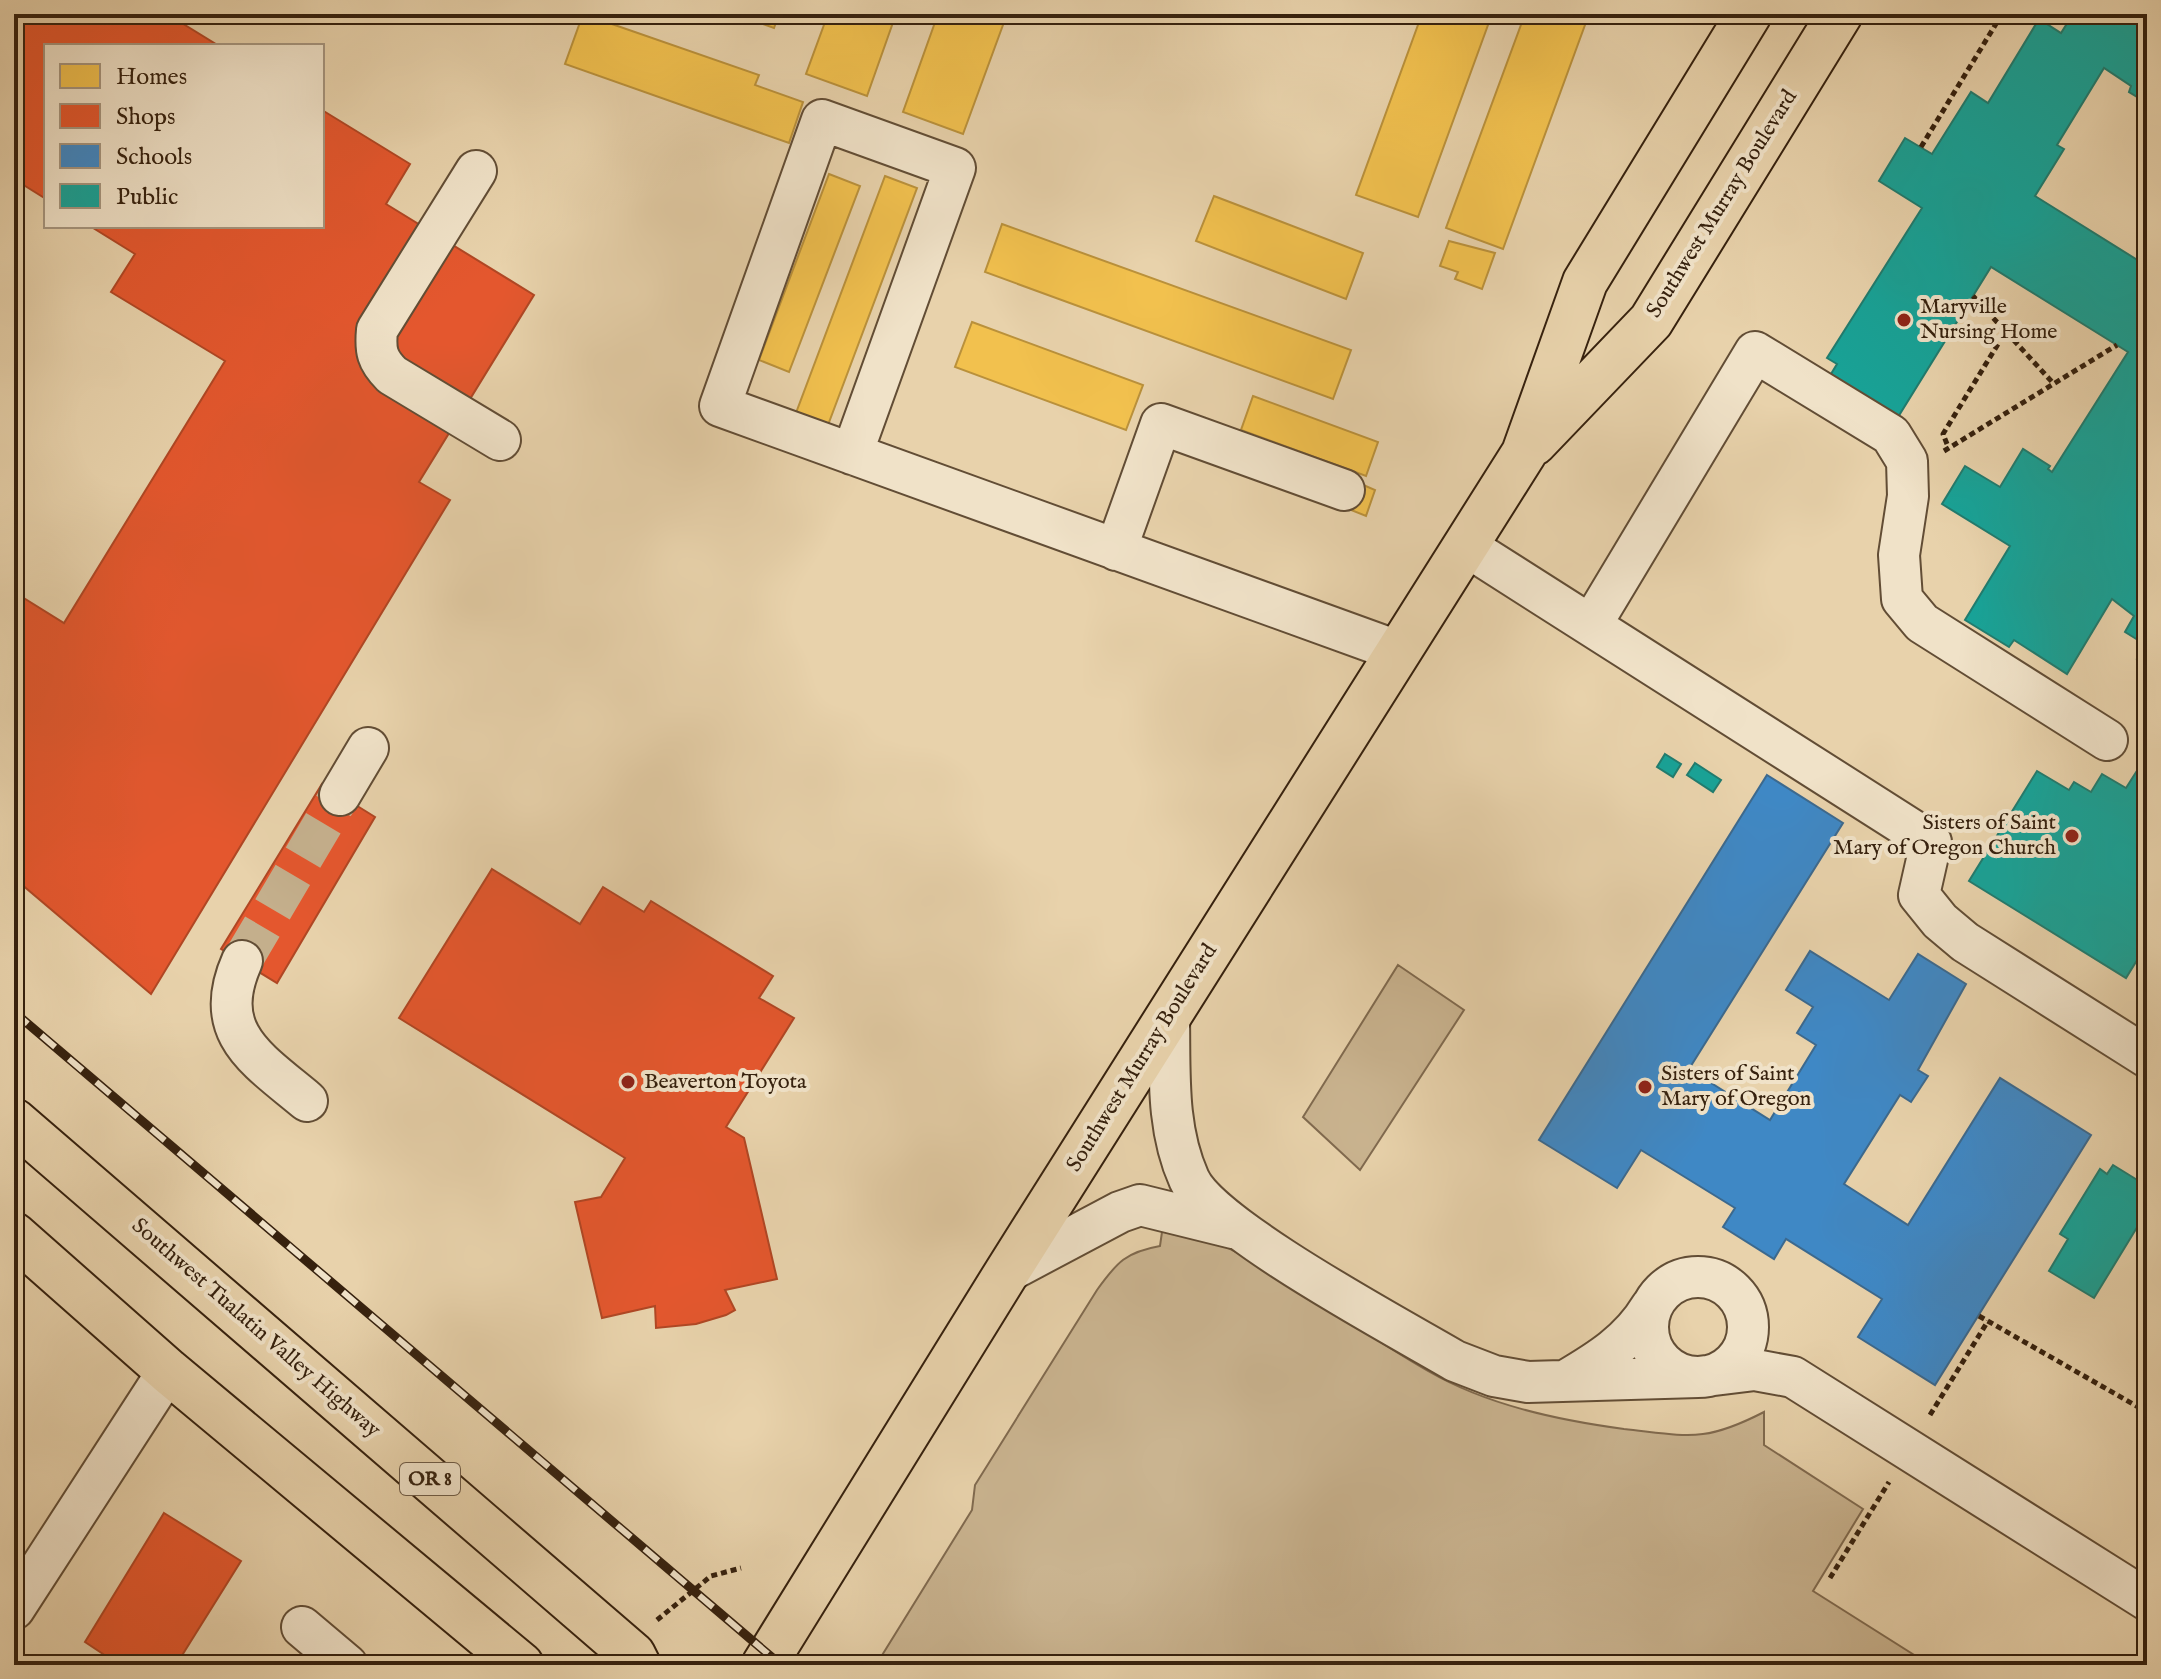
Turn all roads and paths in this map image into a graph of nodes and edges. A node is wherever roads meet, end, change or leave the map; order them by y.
1 (1749, 14) edge
2 (1840, 14) edge
3 (2002, 14) edge
4 (1921, 147) dead end
5 (476, 171) dead end
6 (1973, 296) dead end
7 (2006, 331) junction
8 (2117, 345) dead end
9 (2054, 384) junction
10 (500, 440) dead end
11 (1949, 450) junction
12 (1524, 453) junction
13 (852, 454) junction
14 (1907, 461) junction
15 (1344, 490) dead end
16 (1466, 546) junction
17 (1116, 550) junction
18 (1591, 625) junction
19 (1400, 652) junction
20 (2107, 740) dead end
21 (368, 748) dead end
22 (340, 795) tunnel mouth
23 (242, 961) tunnel mouth
24 (1169, 1017) junction
25 (2147, 1057) edge
26 (307, 1101) dead end
27 (14, 1121) edge
28 (1236, 1229) junction
29 (14, 1235) edge
30 (1007, 1272) junction
31 (1741, 1301) junction
32 (1651, 1307) junction
33 (1979, 1316) dead end
34 (168, 1371) junction
35 (1698, 1377) junction
36 (1793, 1377) junction
37 (1565, 1381) junction
38 (2147, 1412) edge
39 (741, 1568) dead end
40 (2147, 1600) edge
41 (14, 1609) edge
42 (656, 1620) dead end
43 (302, 1627) dead end
44 (347, 1665) edge
45 (521, 1665) edge
46 (638, 1665) edge
47 (764, 1665) edge

1 - 12 main road, Southwest Murray Boulevard
2 - 12 main road, Southwest Murray Boulevard
3 - 4 path
5 - 10 street
6 - 7 path
7 - 9 path
7 - 11 path
8 - 9 path
9 - 11 path
11 - 14 path
12 - 16 main road, Southwest Murray Boulevard
13 - 13 street
13 - 17 street
14 - 18 street
14 - 20 street
15 - 17 street
16 - 18 street
16 - 19 main road, Southwest Murray Boulevard
17 - 19 street
18 - 25 street
19 - 24 main road, Southwest Murray Boulevard
21 - 22 street
23 - 26 street
24 - 28 street
24 - 30 main road, Southwest Murray Boulevard
27 - 46 main road, Southwest Tualatin Valley Highway / OR 8
28 - 30 street
28 - 37 street
29 - 34 main road
30 - 47 main road, Southwest Murray Boulevard
31 - 32 street
31 - 35 street
31 - 36 street
32 - 35 street
32 - 37 street
33 - 38 path
34 - 41 street
34 - 45 main road
35 - 36 street
35 - 37 street
36 - 40 street
39 - 42 path
43 - 44 street

